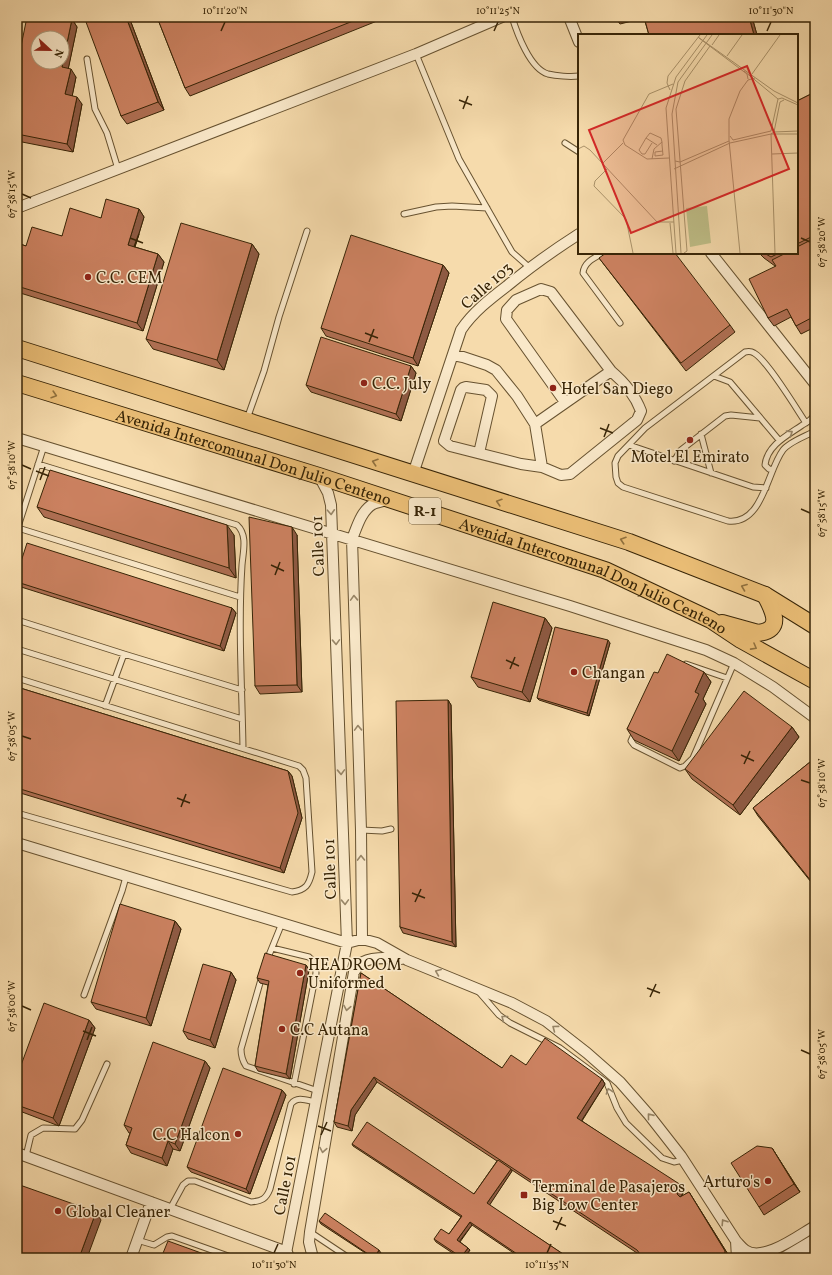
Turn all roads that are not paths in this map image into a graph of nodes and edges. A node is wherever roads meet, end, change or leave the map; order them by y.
1 (502, 17) edge
2 (512, 17) edge
3 (569, 17) edge
4 (578, 40) edge
5 (416, 54) junction
6 (87, 59) dead end
7 (578, 76) edge
8 (565, 143) dead end
9 (578, 151) edge
10 (118, 169) junction
11 (17, 208) edge
12 (487, 208) junction
13 (404, 214) dead end
14 (307, 232) dead end
15 (578, 235) edge
16 (601, 254) edge
17 (712, 254) edge
18 (530, 268) junction
19 (620, 323) dead end
20 (17, 348) edge
21 (453, 356) junction
22 (611, 371) junction
23 (714, 376) junction
24 (17, 382) edge
25 (815, 384) edge
26 (566, 402) junction
27 (815, 414) edge
28 (760, 418) junction
29 (246, 421) junction
30 (806, 423) junction
31 (535, 424) junction
32 (815, 431) edge
33 (701, 434) junction
34 (17, 438) edge
35 (779, 440) junction
36 (629, 445) junction
37 (44, 446) junction
38 (479, 453) junction
39 (674, 460) junction
40 (38, 464) junction
41 (542, 467) junction
42 (773, 470) junction
43 (712, 473) junction
44 (413, 474) junction
45 (319, 476) junction
46 (766, 488) junction
47 (389, 500) junction
48 (17, 529) edge
49 (332, 533) junction
50 (352, 539) junction
51 (765, 595) junction
52 (240, 597) junction
53 (17, 620) edge
54 (711, 620) junction
55 (815, 626) edge
56 (17, 649) edge
57 (124, 654) junction
58 (681, 662) edge
59 (734, 663) junction
60 (17, 678) edge
61 (727, 678) junction
62 (115, 680) junction
63 (815, 681) edge
64 (242, 690) junction
65 (105, 706) junction
66 (815, 718) edge
67 (242, 719) junction
68 (637, 726) edge
69 (243, 748) junction
70 (17, 813) edge
71 (391, 829) dead end
72 (361, 830) junction
73 (17, 843) edge
74 (126, 877) junction
75 (282, 923) junction
76 (362, 939) junction
77 (347, 943) junction
78 (272, 948) junction
79 (407, 960) junction
80 (476, 989) junction
81 (84, 995) dead end
82 (107, 1064) dead end
83 (294, 1084) junction
84 (318, 1091) junction
85 (315, 1102) junction
86 (22, 1154) edge
87 (683, 1160) junction
88 (299, 1184) junction
89 (317, 1186) junction
90 (151, 1202) junction
91 (170, 1209) junction
92 (815, 1226) edge
93 (310, 1232) junction
94 (815, 1239) edge
95 (138, 1240) junction
96 (736, 1241) junction
97 (815, 1250) edge
98 (287, 1256) edge
99 (131, 1258) edge
100 (234, 1258) edge
101 (313, 1258) edge
102 (349, 1258) edge
103 (736, 1258) edge
104 (782, 1258) edge
105 (803, 1258) edge

1 - 5 street
2 - 7 lane
3 - 4 street
5 - 10 street
5 - 12 lane
6 - 10 lane
8 - 9 lane
10 - 11 street
12 - 13 lane
12 - 18 lane
14 - 29 lane
15 - 18 street, Calle 103
16 - 19 lane
17 - 25 street
18 - 21 street, Calle 103
20 - 29 main road, Avenida Intercomunal Don Julio Centeno / R-1
21 - 31 street
21 - 44 street, Calle 103
22 - 26 street
22 - 26 street
22 - 41 street
23 - 28 lane
23 - 30 lane
23 - 36 lane
24 -> 45 main road, Avenida Intercomunal Don Julio Centeno / R-1
26 - 31 street
27 - 30 lane
28 - 33 lane
28 - 35 lane
44 -> 29 main road, Avenida Intercomunal Don Julio Centeno / R-1
35 -> 30 lane
31 - 41 street
32 - 42 lane
33 - 39 lane
33 - 43 lane
34 - 37 street, Avenida Intercomunal Don Julio Centeno
35 - 42 lane
36 - 39 lane
36 - 46 lane
37 - 40 lane
37 - 49 street, Avenida Intercomunal Don Julio Centeno
38 - 38 street
38 - 41 street
39 - 43 lane
40 - 48 lane
40 - 52 lane
42 - 46 lane
43 - 46 lane
51 -> 44 main road, Avenida Intercomunal Don Julio Centeno / R-1
45 - 47 main road, Avenida Intercomunal Don Julio Centeno / R-1
45 -> 49 street, Calle 101
47 - 50 street, Calle 101
47 - 54 main road, Avenida Intercomunal Don Julio Centeno / R-1
48 - 52 lane
49 - 50 street, Avenida Intercomunal Don Julio Centeno
49 -> 77 street, Calle 101
50 - 59 street, Avenida Intercomunal Don Julio Centeno
72 -> 50 street, Calle 101
51 - 54 main road
51 - 55 main road, Avenida Intercomunal Don Julio Centeno / R-1
52 - 64 lane
53 - 57 lane
54 -> 63 main road, Avenida Intercomunal Don Julio Centeno / R-1
56 - 62 lane
57 - 62 lane
57 - 64 lane
58 - 61 lane
59 - 61 lane
59 - 66 street, Avenida Intercomunal Don Julio Centeno
60 - 65 lane
61 - 68 lane
62 - 65 lane
62 - 67 lane
64 - 67 lane
65 - 69 lane
67 - 69 lane
69 - 70 lane
71 - 72 lane
76 -> 72 street, Calle 101
73 - 74 street
74 - 75 street
74 - 81 lane
75 - 77 street
75 - 78 lane
76 - 77 street
76 - 79 street
77 - 84 street, Calle 101
78 - 83 lane
78 - 83 lane
80 -> 79 street
79 -> 89 street
87 -> 80 street
87 -> 80 lane
82 - 86 lane
83 - 84 lane
84 - 85 street, Calle 101
85 - 88 street, Calle 101
85 - 91 lane
86 - 90 street
96 -> 87 street
88 - 89 street
88 - 98 street, Calle 101
89 - 93 street
90 - 91 street
90 - 95 street
91 - 98 street
92 - 96 street
93 - 101 street
93 - 102 lane
94 - 104 street
95 - 99 street
95 - 100 lane
96 - 103 street
97 - 105 street

